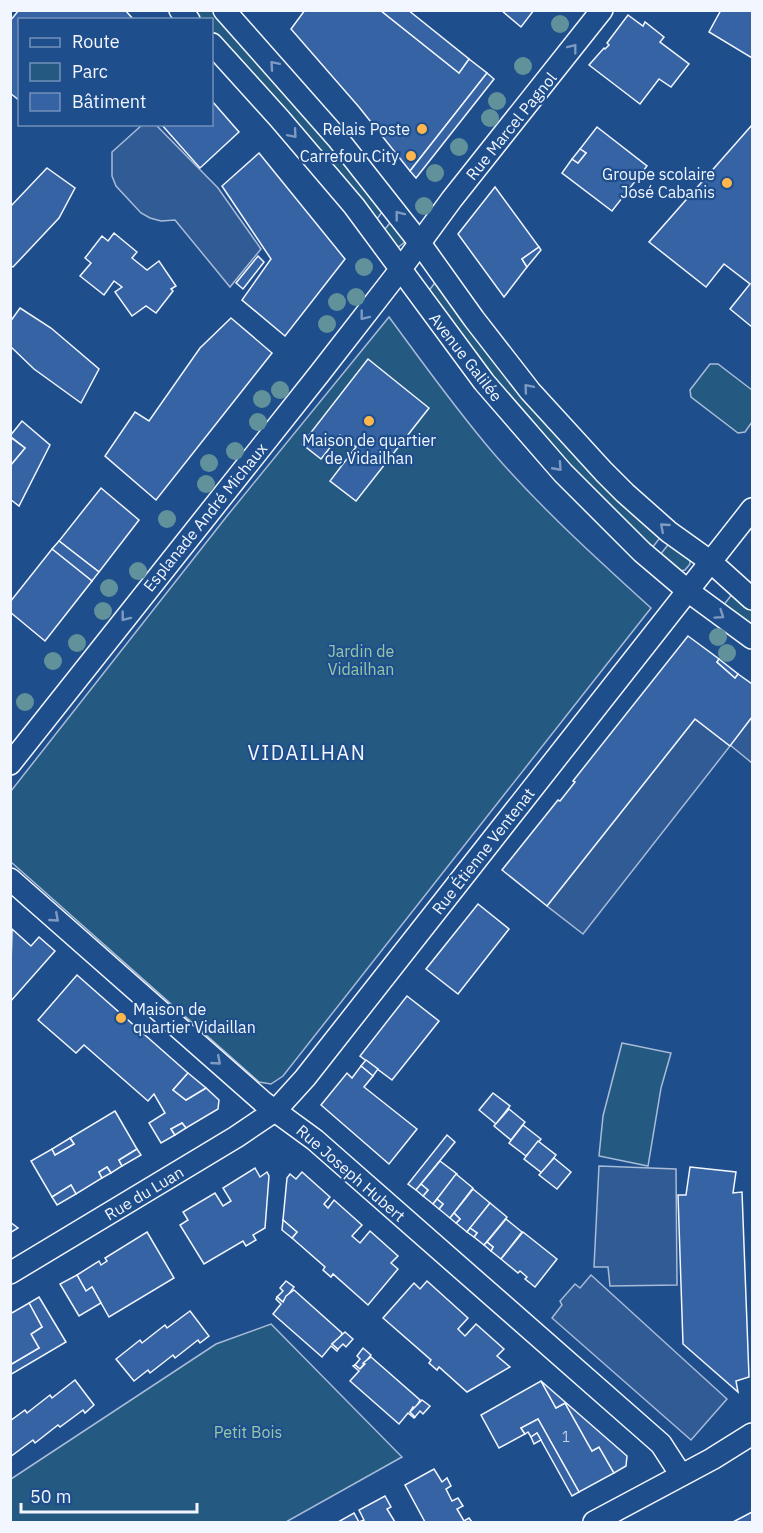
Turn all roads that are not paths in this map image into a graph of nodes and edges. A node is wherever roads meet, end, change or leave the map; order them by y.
1 (224, 10) edge
2 (602, 10) edge
3 (213, 45) edge
4 (420, 242) junction
5 (400, 270) junction
6 (753, 509) edge
7 (711, 562) junction
8 (688, 591) junction
9 (753, 599) edge
10 (753, 638) edge
11 (10, 764) edge
12 (10, 879) edge
13 (276, 1110) junction
14 (10, 1273) edge
15 (753, 1434) edge
16 (681, 1475) junction
17 (594, 1522) edge

4 -> 1 street, Avenue Galilée
4 -> 2 street, Rue Marcel Pagnol
3 -> 5 street, Avenue Galilée
4 - 5 street, Rue Marcel Pagnol
7 -> 4 street, Avenue Galilée
5 -> 8 street, Avenue Galilée
5 -> 11 street, Esplanade André Michaux
6 - 7 street, Rue Étienne Ventenat
7 - 8 street, Rue Étienne Ventenat
7 - 9 street, Avenue Galilée
8 -> 10 street, Avenue Galilée
8 - 13 street, Rue Étienne Ventenat
12 -> 13 street, Rue Joseph Hubert
13 - 14 street, Rue du Luan
13 - 16 street, Rue Joseph Hubert
15 - 16 street
16 - 17 street

